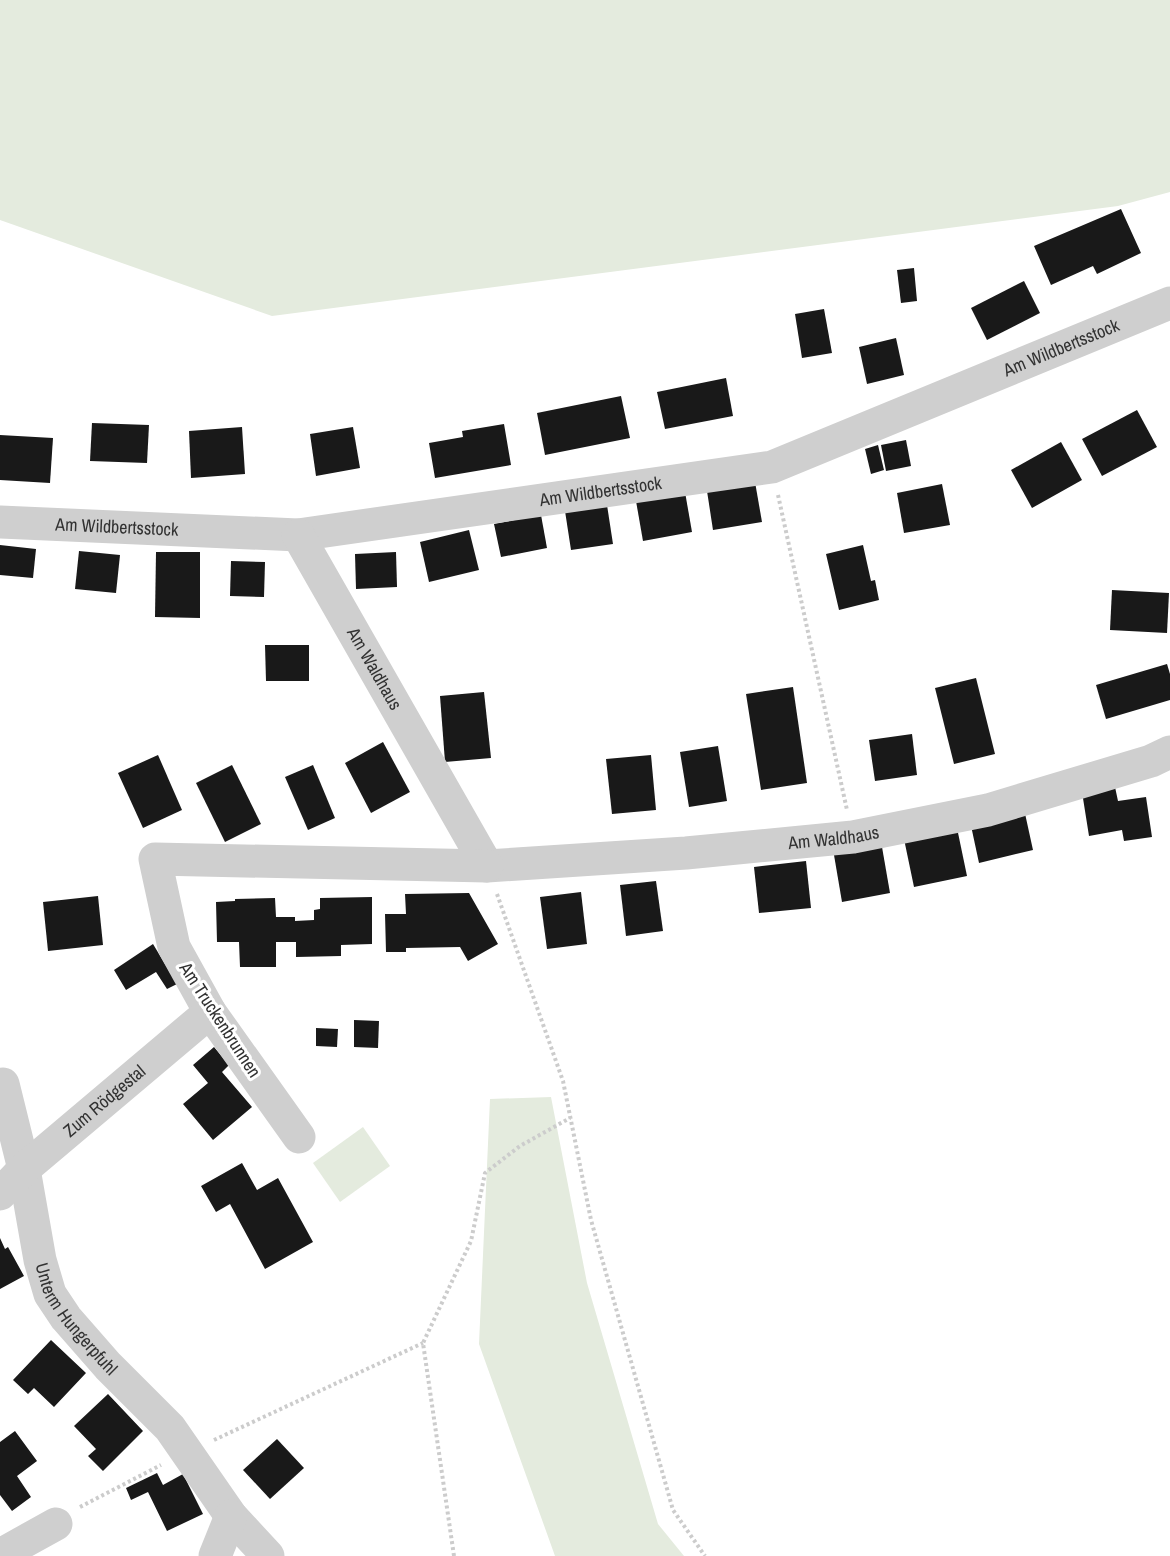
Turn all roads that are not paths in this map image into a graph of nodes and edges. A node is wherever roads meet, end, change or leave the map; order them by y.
1 (1170, 303) edge
2 (0, 522) edge
3 (298, 535) junction
4 (1170, 752) edge
5 (155, 859) joint
6 (487, 866) junction
7 (210, 1012) junction
8 (3, 1084) dead end
9 (299, 1137) dead end
10 (24, 1169) junction
11 (0, 1194) edge
12 (231, 1516) junction
13 (56, 1524) road end
14 (0, 1555) edge
15 (215, 1556) edge
16 (268, 1556) edge

1 - 3 street, Am Wildbertsstock
2 - 3 street, Am Wildbertsstock
3 - 6 street, Am Waldhaus
4 - 6 street, Am Waldhaus
5 - 6 street, Am Waldhaus
5 - 7 street, Am Truckenbrunnen
7 - 9 street, Am Truckenbrunnen
7 - 10 street, Zum Rödgestal
8 - 10 street, Unterm Hungerpfuhl
10 - 11 street, Zum Rödgestal
10 - 12 street, Unterm Hungerpfuhl
12 - 15 street
12 - 16 street, Unterm Hungerpfuhl
13 - 14 street

